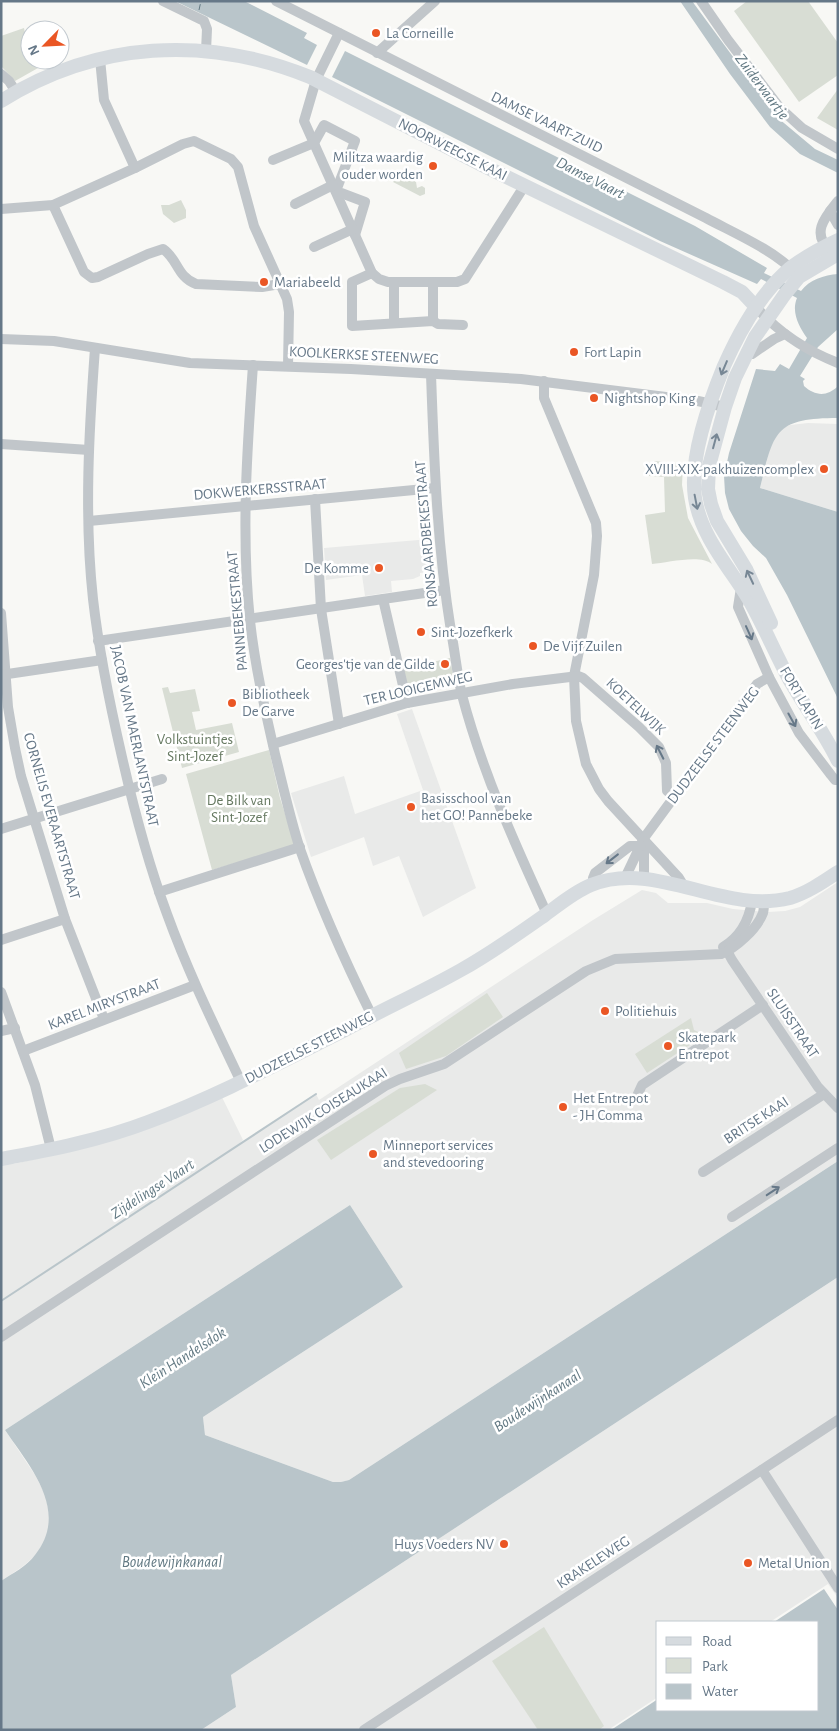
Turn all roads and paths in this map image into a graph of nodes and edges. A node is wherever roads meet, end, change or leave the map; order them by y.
1 (163, 1) edge
2 (276, 1) edge
3 (435, 1) edge
4 (701, 1) edge
5 (339, 33) junction
6 (206, 50) junction
7 (378, 53) junction
8 (100, 59) junction
9 (1, 74) edge
10 (316, 80) junction
11 (16, 92) junction
12 (1, 101) edge
13 (314, 142) junction
14 (838, 149) edge
15 (273, 160) dead end
16 (135, 168) junction
17 (524, 185) junction
18 (334, 188) junction
19 (838, 201) edge
20 (295, 204) dead end
21 (53, 205) junction
22 (1, 209) edge
23 (830, 211) junction
24 (838, 225) edge
25 (354, 232) junction
26 (314, 247) dead end
27 (835, 250) edge
28 (372, 273) junction
29 (394, 282) junction
30 (433, 282) junction
31 (786, 282) junction
32 (280, 284) junction
33 (756, 307) junction
34 (767, 319) junction
35 (433, 321) junction
36 (394, 323) junction
37 (463, 325) dead end
38 (785, 334) junction
39 (1, 339) edge
40 (95, 348) junction
41 (746, 352) junction
42 (838, 363) edge
43 (253, 364) junction
44 (288, 366) junction
45 (431, 374) junction
46 (544, 381) junction
47 (710, 403) junction
48 (725, 407) junction
49 (1, 444) edge
50 (89, 450) junction
51 (435, 488) junction
52 (315, 499) junction
53 (245, 505) junction
54 (89, 521) junction
55 (741, 588) junction
56 (445, 590) junction
57 (383, 599) junction
58 (321, 609) junction
59 (1, 613) edge
60 (250, 619) junction
61 (98, 641) junction
62 (102, 660) junction
63 (4, 674) edge
64 (574, 676) junction
65 (769, 677) junction
66 (461, 692) junction
67 (407, 703) junction
68 (339, 724) junction
69 (838, 743) edge
70 (273, 744) junction
71 (838, 761) edge
72 (162, 779) dead end
73 (838, 780) edge
74 (129, 790) junction
75 (674, 796) junction
76 (34, 819) junction
77 (1, 830) edge
78 (642, 842) junction
79 (300, 847) junction
80 (838, 872) edge
81 (625, 878) junction
82 (644, 879) junction
83 (594, 884) junction
84 (684, 888) junction
85 (159, 892) junction
86 (758, 901) junction
87 (547, 914) junction
88 (65, 918) junction
89 (1, 940) edge
90 (726, 949) junction
91 (196, 985) junction
92 (1, 992) edge
93 (763, 1005) junction
94 (372, 1016) junction
95 (104, 1019) junction
96 (15, 1028) junction
97 (1, 1031) edge
98 (23, 1051) junction
99 (241, 1082) junction
100 (824, 1094) junction
101 (637, 1096) dead end
102 (838, 1108) edge
103 (838, 1148) edge
104 (51, 1149) junction
105 (1, 1159) edge
106 (703, 1172) dead end
107 (732, 1217) dead end
108 (1, 1337) edge
109 (838, 1420) edge
110 (762, 1470) junction
111 (838, 1588) edge
112 (364, 1730) edge

1 - 6 street
2 - 5 street, DAMSE VAART-ZUID
3 - 7 street
4 - 14 street
5 - 7 street, DAMSE VAART-ZUID
5 - 10 street
6 - 8 main road, NOORWEEGSE KAAI
6 - 10 main road, NOORWEEGSE KAAI
7 - 31 street, DAMSE VAART-ZUID
8 - 11 main road, NOORWEEGSE KAAI
8 - 16 street
9 - 11 street
10 - 13 street
10 - 17 main road, NOORWEEGSE KAAI
11 - 12 main road, NOORWEEGSE KAAI
13 - 15 street
13 - 18 street
13 - 18 street
16 - 21 street
16 - 32 street
17 - 30 street
17 - 33 main road, NOORWEEGSE KAAI
18 - 20 street
18 - 25 street
18 - 25 street
19 - 23 street
21 - 22 street
21 - 32 street
23 - 24 street
23 - 27 street
25 - 26 street
25 - 28 street
27 - 31 main road
28 - 29 street
28 - 36 street
29 - 30 street
29 - 36 street
30 - 35 street
31 - 33 main road, FORT LAPIN
31 - 34 main road, FORT LAPIN
32 - 44 street
33 - 34 street
33 -> 47 main road, FORT LAPIN
34 - 38 street
34 - 41 main road, FORT LAPIN
35 - 36 street
35 - 37 street
38 - 41 street
38 - 42 street
39 - 40 street, KOOLKERKSE STEENWEG
40 - 43 street, KOOLKERKSE STEENWEG
40 - 50 street, JACOB VAN MAERLANTSTRAAT
41 - 48 main road, FORT LAPIN
43 - 44 street, KOOLKERKSE STEENWEG
43 - 53 street, PANNEBEKESTRAAT
44 - 45 street, KOOLKERKSE STEENWEG
45 - 46 street, KOOLKERKSE STEENWEG
45 - 51 street, RONSAARDBEKESTRAAT
46 - 47 street, KOOLKERKSE STEENWEG
46 - 64 street
47 - 48 street, KOOLKERKSE STEENWEG
47 -> 55 main road, FORT LAPIN
69 -> 48 main road, FORT LAPIN
49 - 50 street
50 - 54 street, JACOB VAN MAERLANTSTRAAT
51 - 52 street, DOKWERKERSSTRAAT
51 - 56 street, RONSAARDBEKESTRAAT
52 - 53 street, DOKWERKERSSTRAAT
52 - 58 street
53 - 54 street, DOKWERKERSSTRAAT
53 - 60 street, PANNEBEKESTRAAT
54 - 61 street, JACOB VAN MAERLANTSTRAAT
55 -> 65 street, DUDZEELSE STEENWEG
55 - 71 main road, FORT LAPIN
56 - 57 street
56 - 66 street, RONSAARDBEKESTRAAT
57 - 58 street
57 - 67 street
58 - 60 street
58 - 68 street
59 - 63 street, CORNELIS EVERAARTSTRAAT
60 - 61 street
60 - 70 street, PANNEBEKESTRAAT
61 - 62 street, JACOB VAN MAERLANTSTRAAT
62 - 63 street
62 - 74 street, JACOB VAN MAERLANTSTRAAT
63 - 76 street, CORNELIS EVERAARTSTRAAT
64 - 66 street, TER LOOIGEMWEG
75 -> 64 street, KOETELWIJK
64 - 78 street
65 -> 73 street, FORT LAPIN
65 - 75 street, DUDZEELSE STEENWEG
66 - 67 street, TER LOOIGEMWEG
66 - 87 street, RONSAARDBEKESTRAAT
67 - 68 street, TER LOOIGEMWEG
68 - 70 street, TER LOOIGEMWEG
70 - 79 street, PANNEBEKESTRAAT
72 - 74 street
74 - 76 street
74 - 85 street, JACOB VAN MAERLANTSTRAAT
75 - 78 street, DUDZEELSE STEENWEG
76 - 77 street
76 - 88 street, CORNELIS EVERAARTSTRAAT
78 - 81 street, DUDZEELSE STEENWEG
78 - 82 street
78 -> 83 street
78 - 84 street
79 - 85 street
79 - 94 street, PANNEBEKESTRAAT
80 - 86 main road, DUDZEELSE STEENWEG
81 - 82 main road, DUDZEELSE STEENWEG
81 - 83 main road, DUDZEELSE STEENWEG
82 - 84 main road, DUDZEELSE STEENWEG
83 - 87 main road, DUDZEELSE STEENWEG
84 - 86 main road, DUDZEELSE STEENWEG
85 - 91 street, JACOB VAN MAERLANTSTRAAT
86 - 90 street
87 - 94 main road, DUDZEELSE STEENWEG
88 - 89 street
88 - 95 street, CORNELIS EVERAARTSTRAAT
90 - 93 street, SLUISSTRAAT
90 - 108 street, LODEWIJK COISEAUKAAI
91 - 95 street, KAREL MIRYSTRAAT
91 - 99 street, JACOB VAN MAERLANTSTRAAT
92 - 96 street
93 - 100 street, SLUISSTRAAT
93 - 101 street
94 - 99 main road, DUDZEELSE STEENWEG
95 - 98 street, KAREL MIRYSTRAAT
96 - 97 street
96 - 98 street
98 - 104 street
99 - 104 main road, DUDZEELSE STEENWEG
100 - 102 street, SLUISSTRAAT
100 - 106 street, BRITSE KAAI
107 -> 103 street
104 - 105 main road, DUDZEELSE STEENWEG
109 - 110 street, KRAKELEWEG
110 - 111 street
110 - 112 street, KRAKELEWEG

